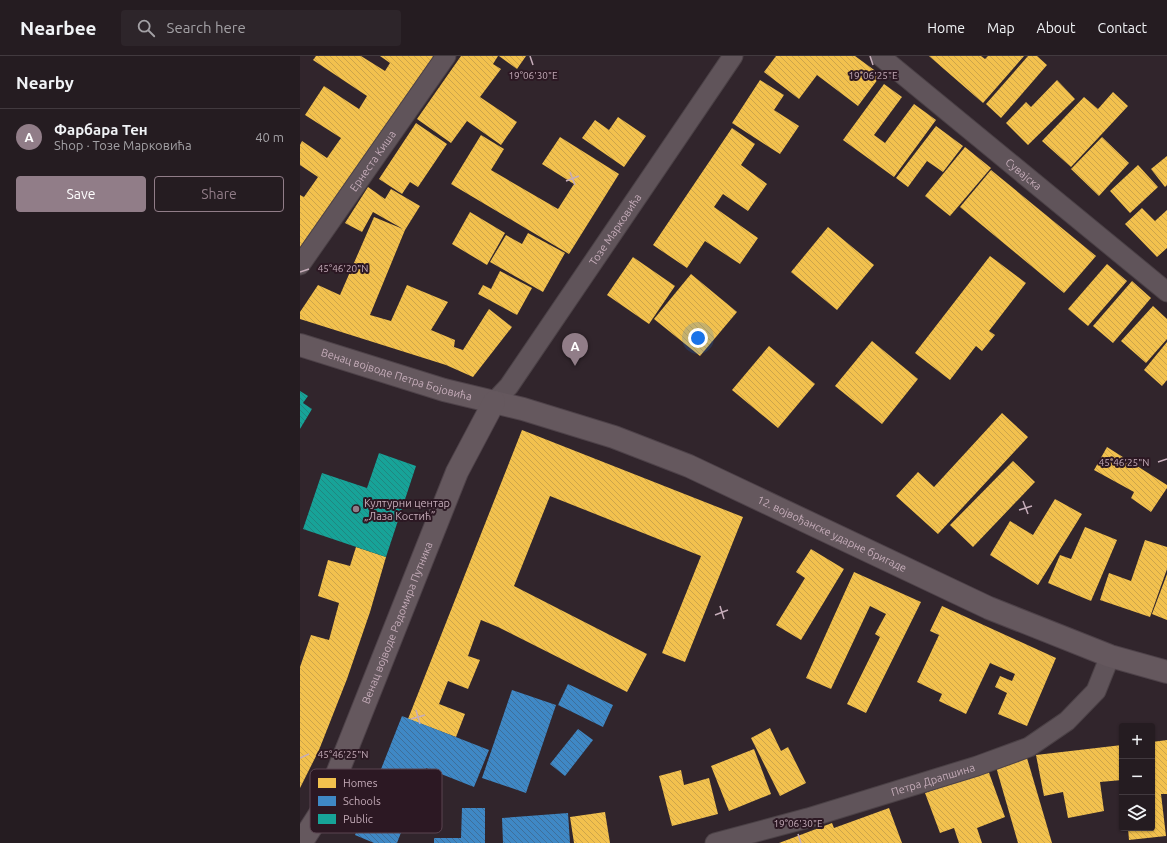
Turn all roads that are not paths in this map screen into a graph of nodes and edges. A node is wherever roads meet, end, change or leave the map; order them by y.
1 (446, 56) edge
2 (733, 56) edge
3 (880, 56) edge
4 (300, 265) edge
5 (1167, 292) edge
6 (300, 345) edge
7 (494, 402) junction
8 (1110, 656) junction
9 (1167, 672) edge
10 (339, 769) edge
11 (310, 829) edge
12 (301, 843) edge
13 (715, 843) edge

1 - 4 street, Ернеста Киша
2 - 7 street, Тозе Марковића
3 - 5 street, Сувајска
6 - 7 main road, Венац војводе Петра Бојовића
7 - 8 main road, 12. војвођанске ударне бригаде
7 - 10 main road, Венац војводе Радомира Путника
8 - 9 main road, 12. војвођанске ударне бригаде
8 - 13 street, Петра Драпшина
11 - 12 main road, Венац војводе Радомира Путника

